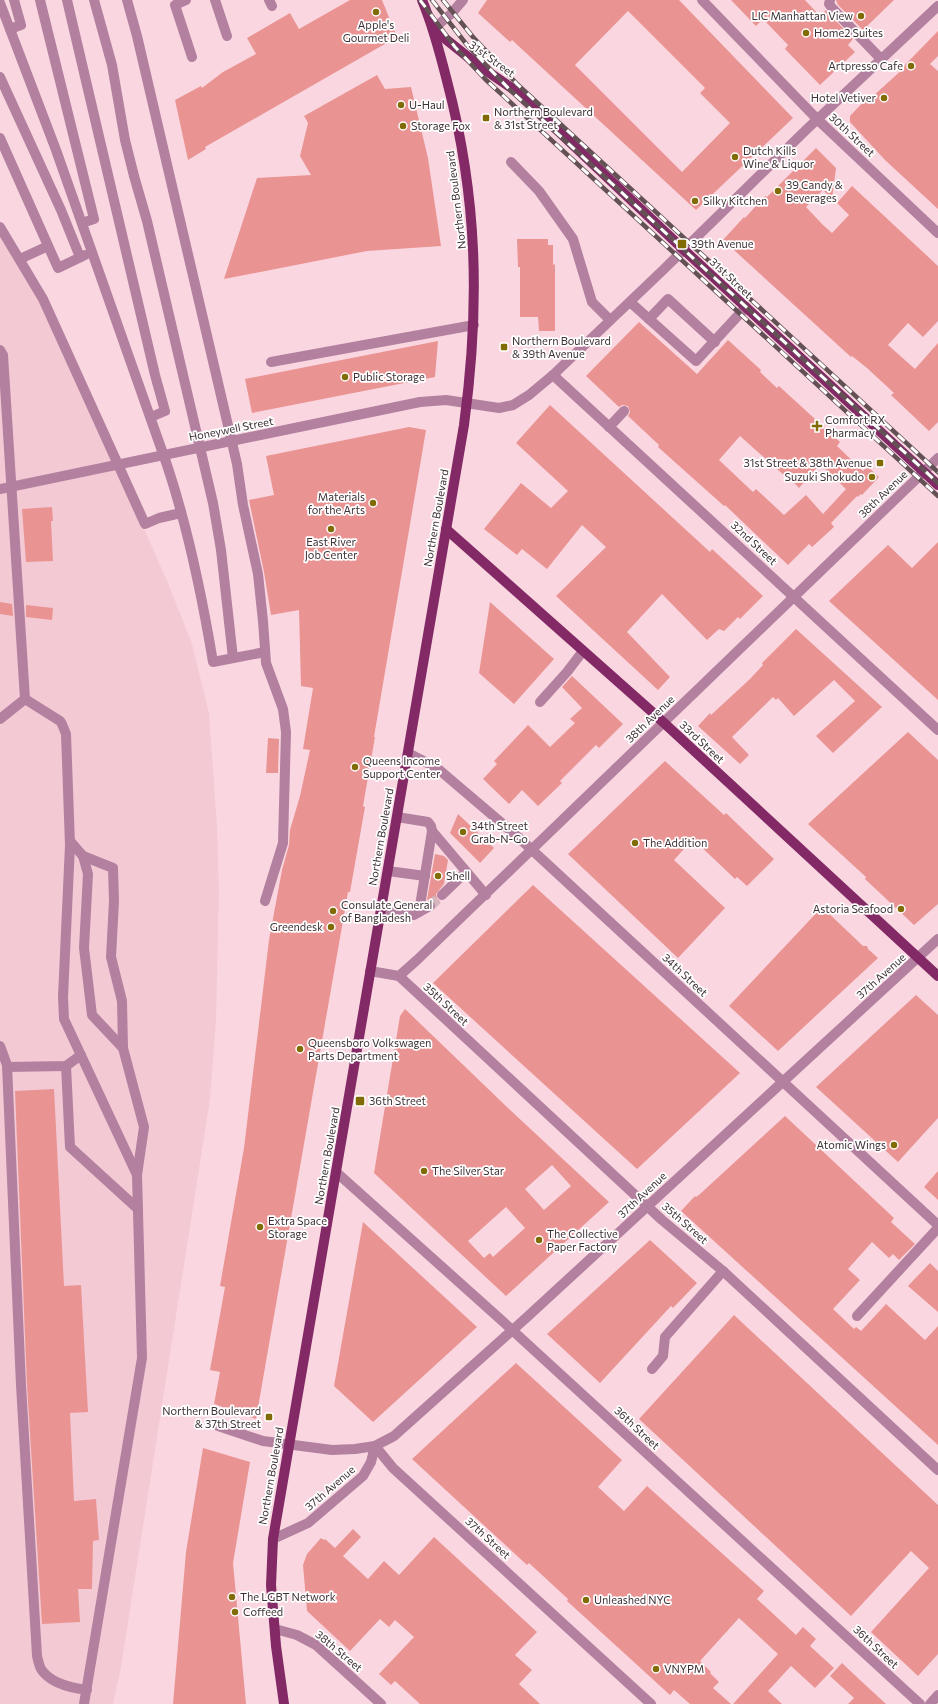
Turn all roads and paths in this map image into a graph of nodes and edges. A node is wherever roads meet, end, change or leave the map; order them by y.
1 (14, 0) edge
2 (40, 0) edge
3 (67, 0) edge
4 (94, 0) edge
5 (127, 0) edge
6 (186, 0) edge
7 (215, 0) edge
8 (422, 0) edge
9 (463, 0) edge
10 (702, 0) edge
11 (830, 0) edge
12 (0, 3) edge
13 (938, 6) edge
14 (10, 29) junction
15 (433, 29) junction
16 (227, 36) dead end
17 (192, 57) dead end
18 (881, 59) junction
19 (0, 77) edge
20 (817, 118) junction
21 (0, 138) edge
22 (510, 162) dead end
23 (82, 223) junction
24 (0, 227) edge
25 (938, 233) edge
26 (48, 246) junction
27 (683, 249) junction
28 (92, 252) junction
29 (80, 257) junction
30 (20, 259) junction
31 (630, 302) junction
32 (746, 308) junction
33 (649, 319) junction
34 (610, 320) junction
35 (474, 325) junction
36 (715, 342) junction
37 (0, 350) edge
38 (271, 362) dead end
39 (553, 375) junction
40 (467, 403) junction
41 (3, 410) edge
42 (624, 411) dead end
43 (151, 417) junction
44 (609, 426) junction
45 (938, 458) edge
46 (924, 472) junction
47 (938, 485) edge
48 (0, 489) edge
49 (181, 513) junction
50 (446, 529) junction
51 (794, 596) junction
52 (583, 651) junction
53 (265, 652) junction
54 (233, 658) junction
55 (25, 699) junction
56 (540, 702) dead end
57 (0, 719) edge
58 (663, 722) junction
59 (938, 730) edge
60 (408, 753) junction
61 (397, 817) junction
62 (432, 831) junction
63 (70, 841) junction
64 (532, 850) junction
65 (83, 856) junction
66 (388, 871) junction
67 (466, 872) junction
68 (425, 876) junction
69 (442, 895) tunnel mouth
70 (486, 895) junction
71 (265, 901) dead end
72 (430, 906) tunnel mouth
73 (381, 911) junction
74 (419, 912) junction
75 (938, 940) edge
76 (918, 958) junction
77 (370, 971) junction
78 (399, 976) junction
79 (938, 976) edge
80 (0, 1046) edge
81 (123, 1048) junction
82 (81, 1055) junction
83 (66, 1066) junction
84 (7, 1067) junction
85 (783, 1082) junction
86 (336, 1172) junction
87 (137, 1175) junction
88 (647, 1206) junction
89 (138, 1209) junction
90 (938, 1227) edge
91 (723, 1271) junction
92 (857, 1316) dead end
93 (512, 1330) junction
94 (652, 1369) dead end
95 (218, 1426) dead end
96 (289, 1444) junction
97 (375, 1446) junction
98 (938, 1470) edge
99 (273, 1539) junction
100 (275, 1629) junction
101 (87, 1690) junction
102 (938, 1695) edge
103 (84, 1704) edge
104 (284, 1704) edge
105 (381, 1704) edge
106 (651, 1704) edge
107 (920, 1704) edge
108 (930, 1704) edge

1 - 14 street
2 - 23 street
3 - 43 street
4 - 54 street
5 - 53 street
6 - 17 street
7 - 16 street
8 - 15 main road, Northern Boulevard
9 - 15 street
10 - 20 street, 30th Street
11 - 18 street
12 - 14 street
13 - 18 street
14 - 23 street
15 - 27 main road, 31st Street
15 - 35 main road, Northern Boulevard
18 - 20 street
19 - 29 street
20 - 25 street, 30th Street
20 - 27 street
21 - 26 street
22 - 34 street
23 - 28 street
24 - 30 street
26 - 29 street
26 - 30 street
27 - 31 street
27 - 32 main road, 31st Street
28 - 29 street
28 - 43 street
30 - 49 street
31 - 33 street
31 - 34 street
32 - 36 street
32 - 46 main road, 31st Street
33 - 36 street
33 - 36 street
34 - 39 street
35 - 38 street
35 - 40 main road, Northern Boulevard
37 - 41 street
39 - 40 street
39 - 44 street, 32nd Street
40 - 48 street, Honeywell Street
40 - 50 main road, Northern Boulevard
41 - 55 street
42 - 44 street
43 - 49 street
44 - 51 street, 32nd Street
45 - 46 street, 38th Avenue
46 - 47 main road, 31st Street
46 - 51 street, 38th Avenue
49 - 54 street
50 - 52 main road, 33rd Street
50 - 60 main road, Northern Boulevard
51 - 58 street, 38th Avenue
51 - 59 street, 32nd Street
52 - 56 street
52 - 58 main road, 33rd Street
53 - 54 street
53 - 71 street
55 - 57 street
55 - 63 street
58 - 64 street, 38th Avenue
58 - 76 main road, 33rd Street
60 - 61 main road, Northern Boulevard
60 - 64 street, 34th Street
61 - 62 street
61 - 66 main road, Northern Boulevard
62 - 67 street
62 - 68 street
63 - 65 street
63 - 82 street
64 - 70 street, 38th Avenue
64 - 85 street, 34th Street
65 - 81 street
65 - 81 street
66 - 68 street
66 - 73 main road, Northern Boulevard
67 - 69 street
67 - 70 street
68 - 74 street
70 - 78 street, 38th Avenue
72 - 74 street
73 - 74 street
73 - 77 main road, Northern Boulevard
75 - 76 street, 37th Avenue
76 - 79 main road, 33rd Street
76 - 85 street, 37th Avenue
77 - 78 street
77 - 86 main road, Northern Boulevard
78 - 88 street, 35th Street
80 - 84 street
81 - 87 street
82 - 83 street
82 - 87 street
83 - 84 street
83 - 89 street
84 - 101 street
85 - 88 street, 37th Avenue
85 - 90 street, 34th Street
86 - 93 street, 36th Street
86 - 96 main road, Northern Boulevard
87 - 89 street
88 - 91 street, 35th Street
88 - 93 street, 37th Avenue
89 - 101 street
90 - 92 street
91 - 94 street
91 - 98 street, 35th Street
93 - 97 street, 37th Avenue
93 - 107 street, 36th Street
95 - 96 street
96 - 97 street
96 - 99 main road, Northern Boulevard
97 - 99 street, 37th Avenue
97 - 106 street, 37th Street
99 - 100 main road, Northern Boulevard
100 - 104 main road, Northern Boulevard
100 - 105 street, 38th Street
101 - 103 street
102 - 108 street

